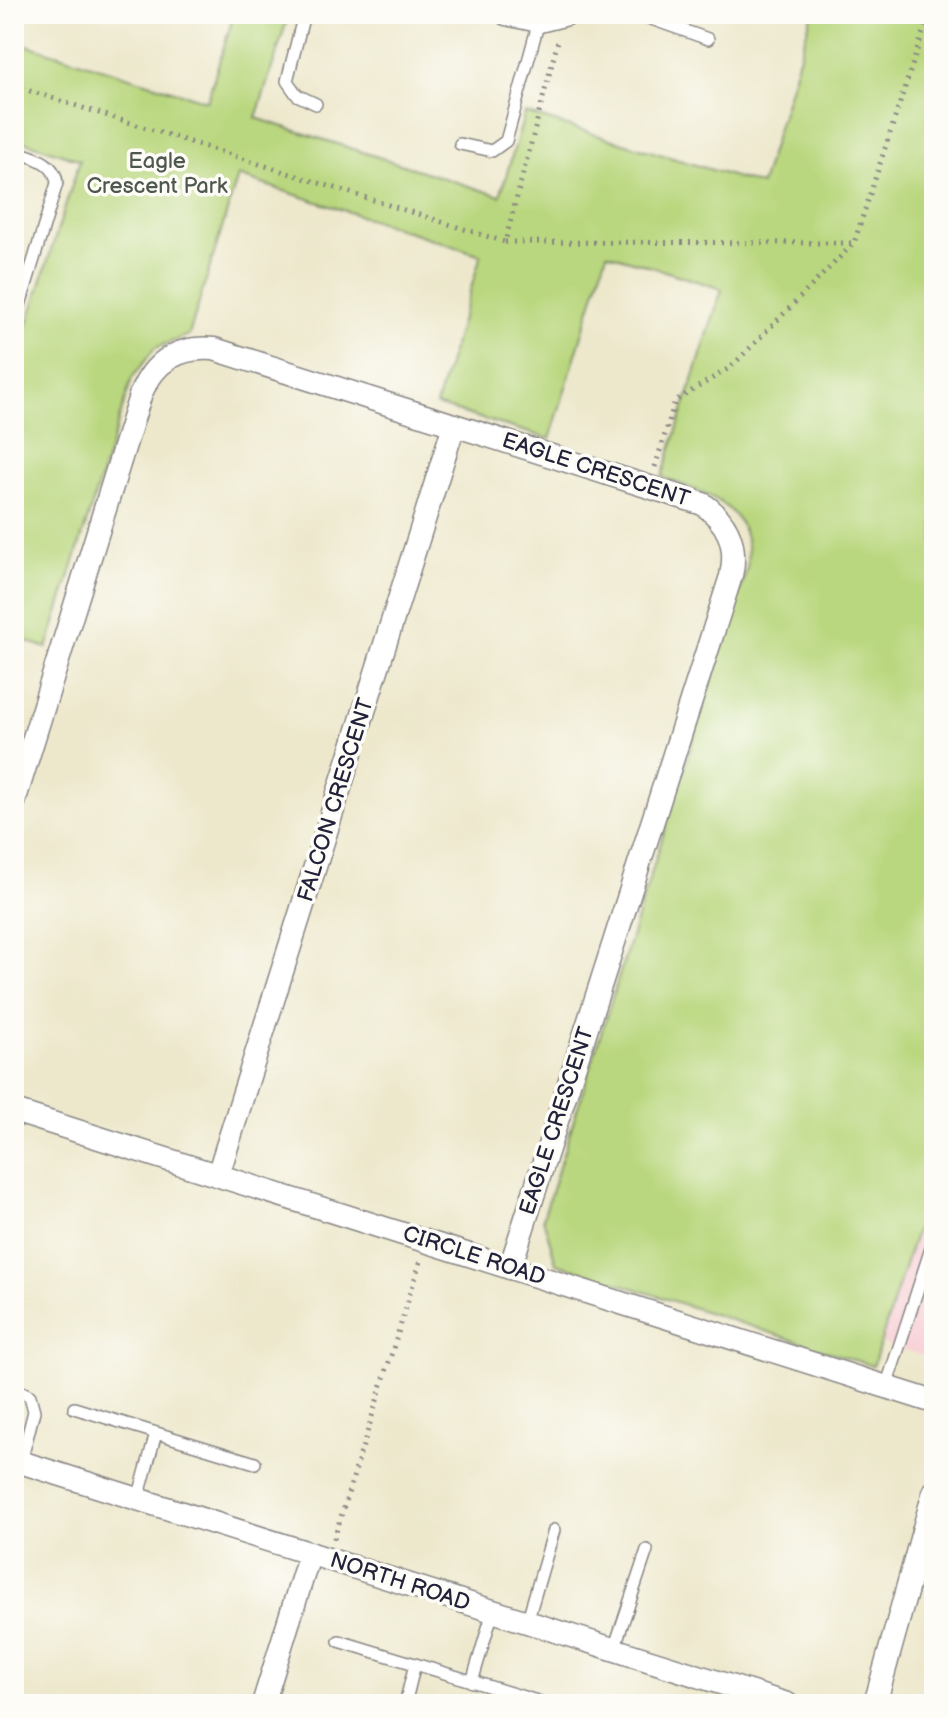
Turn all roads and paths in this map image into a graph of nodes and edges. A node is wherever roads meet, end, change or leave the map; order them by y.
1 (304, 14) edge
2 (506, 14) edge
3 (637, 14) edge
4 (929, 14) edge
5 (556, 18) edge
6 (708, 39) dead end
7 (14, 86) edge
8 (316, 104) dead end
9 (460, 144) dead end
10 (14, 151) edge
11 (505, 242) junction
12 (854, 243) junction
13 (17, 303) edge
14 (14, 325) edge
15 (454, 425) junction
16 (649, 487) junction
17 (18, 774) edge
18 (14, 802) edge
19 (14, 1111) edge
20 (218, 1175) junction
21 (934, 1239) edge
22 (426, 1241) junction
23 (510, 1268) junction
24 (886, 1387) junction
25 (14, 1388) edge
26 (934, 1401) edge
27 (74, 1408) dead end
28 (156, 1433) junction
29 (18, 1461) edge
30 (255, 1463) dead end
31 (934, 1492) edge
32 (138, 1499) junction
33 (554, 1530) dead end
34 (647, 1550) dead end
35 (319, 1556) junction
36 (493, 1611) junction
37 (527, 1622) junction
38 (339, 1641) dead end
39 (614, 1649) junction
40 (415, 1664) junction
41 (472, 1682) junction
42 (505, 1698) edge
43 (263, 1704) edge
44 (405, 1704) edge
45 (547, 1704) edge
46 (787, 1704) edge
47 (875, 1704) edge

1 - 8 lane
2 - 5 street
3 - 6 lane
4 - 12 path
5 - 9 lane
5 - 11 path
7 - 11 path
10 - 13 lane
11 - 12 path
12 - 16 path
13 - 14 lane
15 - 16 street, EAGLE CRESCENT
15 - 17 street, EAGLE CRESCENT
15 - 20 street, FALCON CRESCENT
16 - 23 street, EAGLE CRESCENT
17 - 18 street, EAGLE CRESCENT
19 - 20 street, CIRCLE ROAD
20 - 22 street, CIRCLE ROAD
21 - 24 lane
22 - 23 street, CIRCLE ROAD
22 - 35 path
23 - 24 street, CIRCLE ROAD
24 - 26 street, CIRCLE ROAD
25 - 29 lane
27 - 28 lane
28 - 30 lane
28 - 32 lane
29 - 32 street, NORTH ROAD
31 - 47 street
32 - 35 street, NORTH ROAD
33 - 37 lane
34 - 39 lane
35 - 36 street, NORTH ROAD
35 - 43 street
36 - 37 street, NORTH ROAD
36 - 41 lane
37 - 39 street, NORTH ROAD
38 - 40 lane
39 - 46 street, NORTH ROAD
40 - 41 lane
40 - 44 lane
41 - 42 lane
42 - 45 lane

